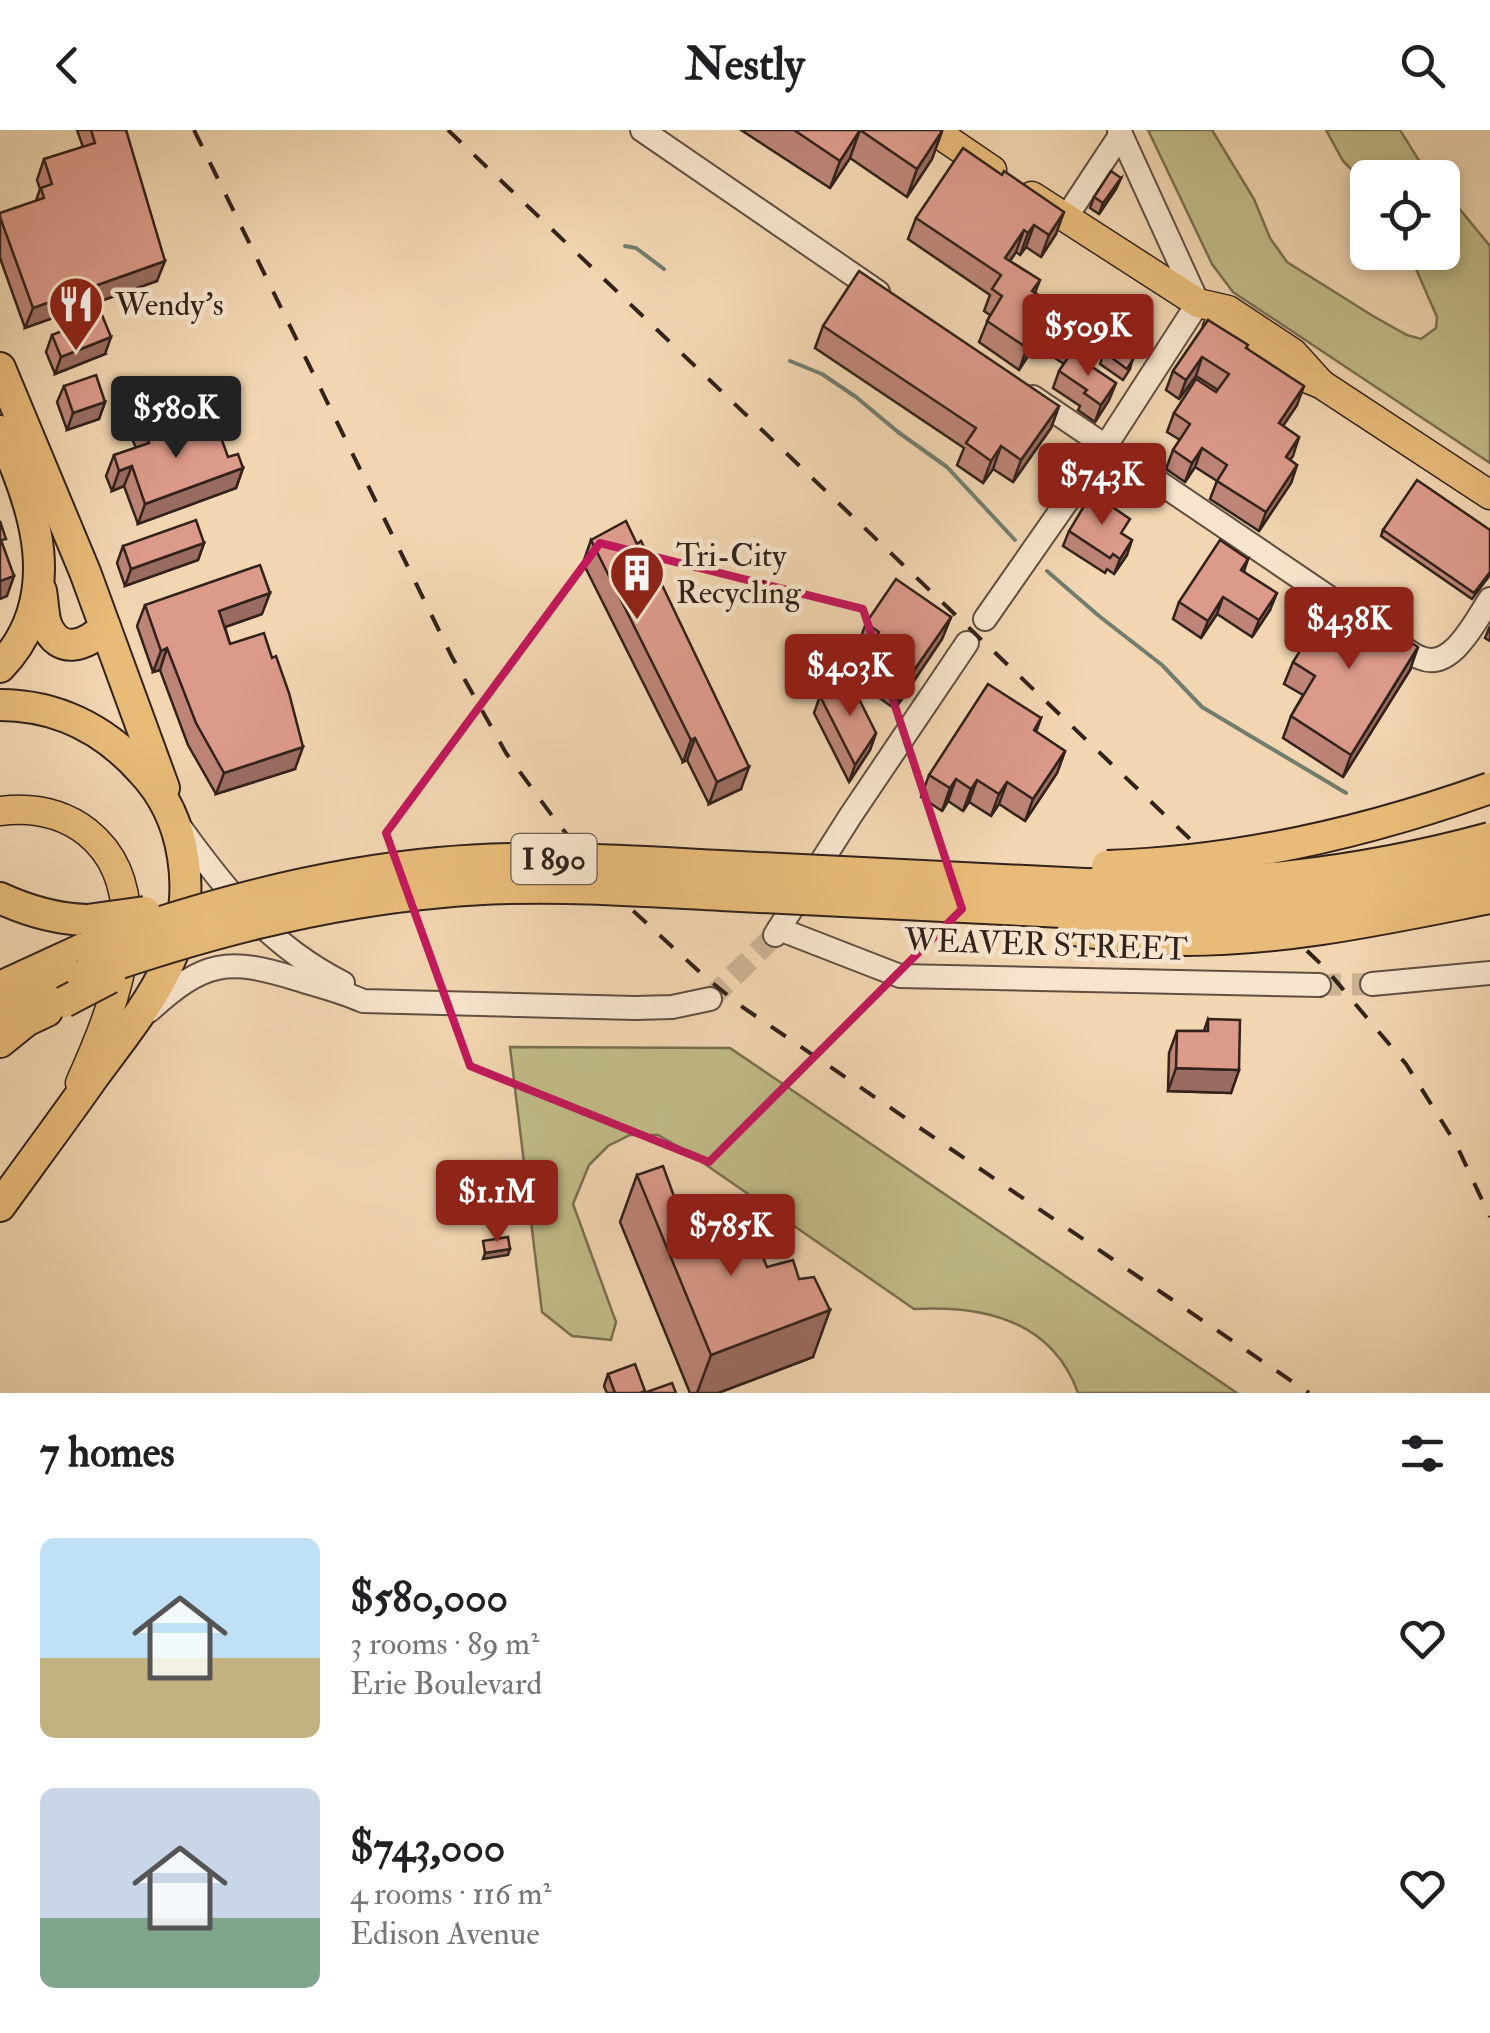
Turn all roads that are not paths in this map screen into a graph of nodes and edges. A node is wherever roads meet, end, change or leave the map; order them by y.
1 (642, 130) edge
2 (933, 130) edge
3 (1120, 132) edge
4 (1065, 219) junction
5 (1198, 303) junction
6 (897, 304) edge
7 (0, 368) edge
8 (1007, 380) edge
9 (0, 431) edge
10 (1105, 447) junction
11 (1490, 495) edge
12 (39, 568) junction
13 (1490, 600) edge
14 (984, 619) dead end
15 (106, 627) junction
16 (967, 644) dead end
17 (0, 667) edge
18 (0, 705) edge
19 (1490, 788) edge
20 (0, 811) edge
21 (175, 819) junction
22 (1490, 838) edge
23 (1490, 868) edge
24 (873, 888) junction
25 (0, 898) edge
26 (1490, 898) edge
27 (204, 937) junction
28 (85, 948) junction
29 (1490, 973) edge
30 (1372, 984) tunnel mouth
31 (1319, 985) tunnel mouth
32 (0, 987) edge
33 (710, 999) tunnel mouth
34 (459, 1002) junction
35 (0, 1014) edge
36 (0, 1042) edge
37 (118, 1044) junction
38 (59, 1124) junction
39 (0, 1206) edge

1 - 6 street
2 - 4 main road
3 - 4 street
3 - 5 street
4 - 5 main road
5 - 10 street
5 - 11 main road
7 - 15 highway
8 - 10 street
9 - 12 highway
10 - 13 street
10 - 14 street
12 - 15 highway
12 - 17 highway
15 - 21 highway
16 - 31 street, WEAVER STREET
18 - 21 highway
19 - 24 highway, bridge
20 - 38 main road
21 - 34 street
21 - 37 highway
22 - 24 highway, I 890, bridge
23 - 24 highway, I 890, bridge
24 - 26 highway, bridge
24 - 27 highway, I 890, bridge
24 - 28 highway, I 890, bridge
25 - 28 highway
27 - 28 highway, I 890, bridge
27 - 36 highway, bridge
28 - 32 highway, I 890
28 - 35 highway, I 890
29 - 30 street
33 - 34 street
34 - 37 street
37 - 38 highway
38 - 39 highway

